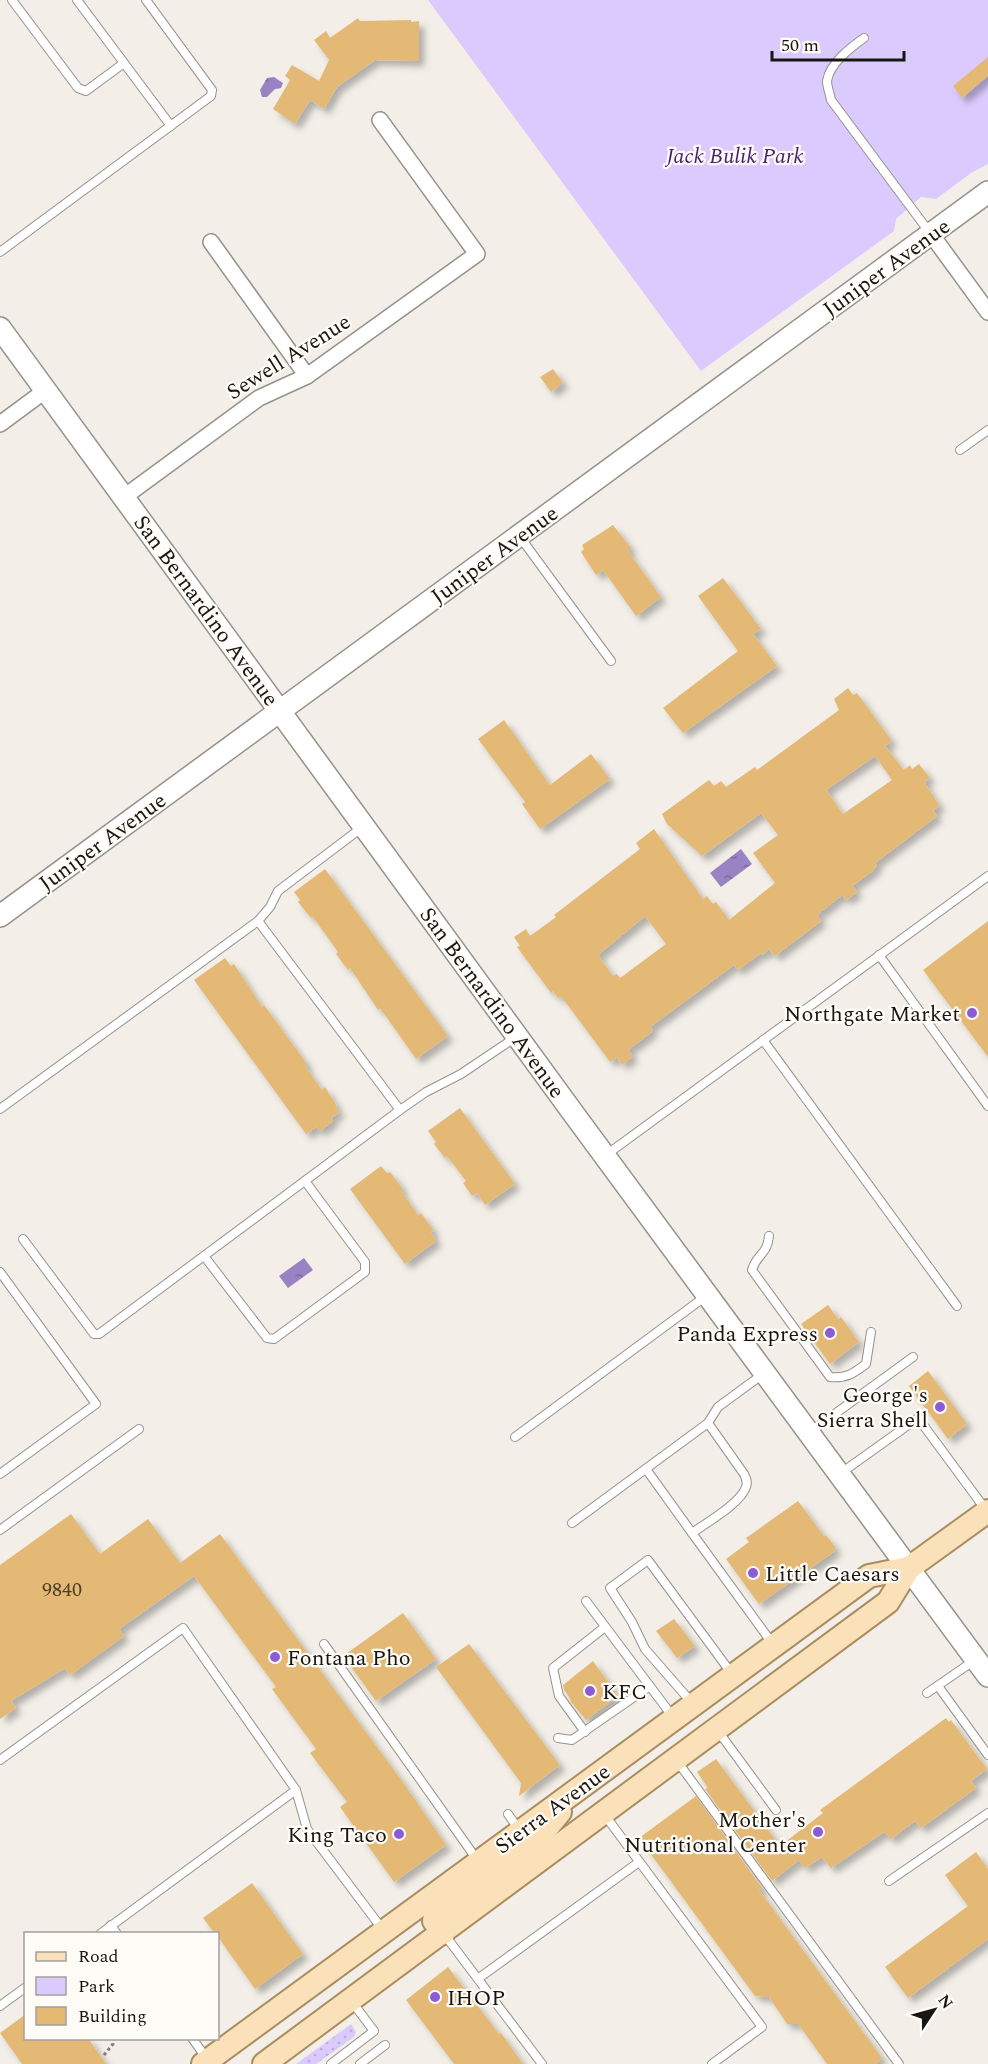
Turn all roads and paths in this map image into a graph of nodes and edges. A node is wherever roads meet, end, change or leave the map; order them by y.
1 (12, 0) edge
2 (77, 0) edge
3 (146, 0) edge
4 (864, 38) dead end
5 (124, 63) junction
6 (380, 120) dead end
7 (171, 126) junction
8 (988, 192) edge
9 (931, 234) junction
10 (210, 242) dead end
11 (0, 252) edge
12 (988, 312) edge
13 (0, 328) edge
14 (307, 376) junction
15 (46, 390) junction
16 (0, 424) edge
17 (988, 430) edge
18 (960, 450) dead end
19 (124, 497) junction
20 (519, 536) junction
21 (611, 660) dead end
22 (281, 710) junction
23 (365, 825) junction
24 (988, 876) edge
25 (0, 916) edge
26 (258, 921) junction
27 (879, 955) junction
28 (518, 1036) junction
29 (763, 1040) junction
30 (988, 1106) edge
31 (0, 1109) edge
32 (400, 1110) junction
33 (605, 1156) junction
34 (305, 1181) junction
35 (769, 1236) dead end
36 (23, 1239) dead end
37 (204, 1256) junction
38 (0, 1272) edge
39 (707, 1295) junction
40 (957, 1306) dead end
41 (872, 1332) dead end
42 (913, 1357) dead end
43 (765, 1373) junction
44 (708, 1424) junction
45 (139, 1430) dead end
46 (809, 1433) junction
47 (515, 1437) dead end
48 (646, 1469) junction
49 (0, 1474) edge
50 (840, 1474) junction
51 (987, 1511) edge
52 (572, 1523) dead end
53 (0, 1530) edge
54 (692, 1533) junction
55 (909, 1568) junction
56 (586, 1601) dead end
57 (605, 1627) junction
58 (324, 1644) dead end
59 (773, 1646) junction
60 (982, 1668) edge
61 (733, 1676) junction
62 (650, 1686) junction
63 (938, 1686) junction
64 (927, 1693) dead end
65 (693, 1704) junction
66 (674, 1718) junction
67 (717, 1730) junction
68 (585, 1731) junction
69 (558, 1738) dead end
70 (988, 1755) edge
71 (0, 1760) edge
72 (676, 1760) junction
73 (296, 1790) junction
74 (572, 1793) junction
75 (776, 1810) dead end
76 (603, 1813) junction
77 (988, 1813) edge
78 (478, 1862) junction
79 (639, 1862) junction
80 (889, 1881) dead end
81 (111, 1925) junction
82 (384, 1931) junction
83 (102, 1932) edge
84 (116, 1932) edge
85 (443, 1933) junction
86 (479, 1978) junction
87 (24, 1988) edge
88 (351, 2000) junction
89 (0, 2006) edge
90 (114, 2040) edge
91 (193, 2040) edge
92 (385, 2045) dead end
93 (104, 2055) dead end
94 (205, 2062) edge
95 (268, 2063) edge
96 (331, 2064) edge
97 (360, 2064) edge
98 (542, 2064) edge
99 (711, 2064) edge
100 (899, 2064) edge

1 - 5 lane
2 - 5 lane
3 - 7 lane
4 - 9 lane
5 - 7 lane
6 - 14 street, Sewell Avenue
7 - 11 lane
8 - 9 main road, Juniper Avenue
9 - 12 street
9 - 20 main road, Juniper Avenue
10 - 14 street
13 - 15 main road, San Bernardino Avenue
14 - 19 street, Sewell Avenue
15 - 16 street
15 - 19 main road, San Bernardino Avenue
17 - 18 lane
19 - 22 main road, San Bernardino Avenue
20 - 21 lane
20 - 22 main road, Juniper Avenue
22 - 23 main road, San Bernardino Avenue
22 - 25 main road, Juniper Avenue
23 - 26 lane
23 - 28 main road, San Bernardino Avenue
24 - 27 lane
26 - 31 lane
26 - 32 lane
27 - 29 lane
27 - 30 lane
28 - 32 lane
28 - 33 main road, San Bernardino Avenue
29 - 33 lane
29 - 40 lane
32 - 34 lane
33 - 39 main road, San Bernardino Avenue
34 - 37 lane
34 - 37 lane
35 - 41 lane
36 - 37 lane
38 - 49 lane
39 - 43 main road, San Bernardino Avenue
39 - 47 lane
42 - 46 lane
43 - 44 lane
43 - 46 main road, San Bernardino Avenue
44 - 48 lane
44 - 54 lane
45 - 53 lane
46 - 50 main road, San Bernardino Avenue
48 - 52 lane
48 - 54 lane
50 - 51 lane
50 - 55 main road, San Bernardino Avenue
51 - 55 main road, Sierra Avenue
54 - 59 lane
55 - 59 main road, Sierra Avenue
55 - 60 main road, San Bernardino Avenue
55 - 67 main road, Sierra Avenue
56 - 57 lane
57 - 62 lane
57 - 68 lane
58 - 78 lane
59 - 61 main road, Sierra Avenue
60 - 63 lane
61 - 65 main road, Sierra Avenue
61 - 65 lane
62 - 66 lane
62 - 68 lane
63 - 64 lane
63 - 70 lane
65 - 66 main road, Sierra Avenue
66 - 74 main road, Sierra Avenue
67 - 72 main road, Sierra Avenue
67 - 75 lane
68 - 69 lane
71 - 73 lane
72 - 76 main road, Sierra Avenue
72 - 100 lane
73 - 81 lane
73 - 82 lane
74 - 78 main road, Sierra Avenue
74 - 85 main road
76 - 79 lane
76 - 85 main road, Sierra Avenue
77 - 80 lane
78 - 82 main road, Sierra Avenue
79 - 86 lane
79 - 99 lane
81 - 83 lane
81 - 84 lane
82 - 94 main road, Sierra Avenue
85 - 86 lane
85 - 88 main road, Sierra Avenue
86 - 98 lane
87 - 89 lane
88 - 95 main road, Sierra Avenue
88 - 96 lane
90 - 93 path
91 - 94 lane
92 - 97 lane

